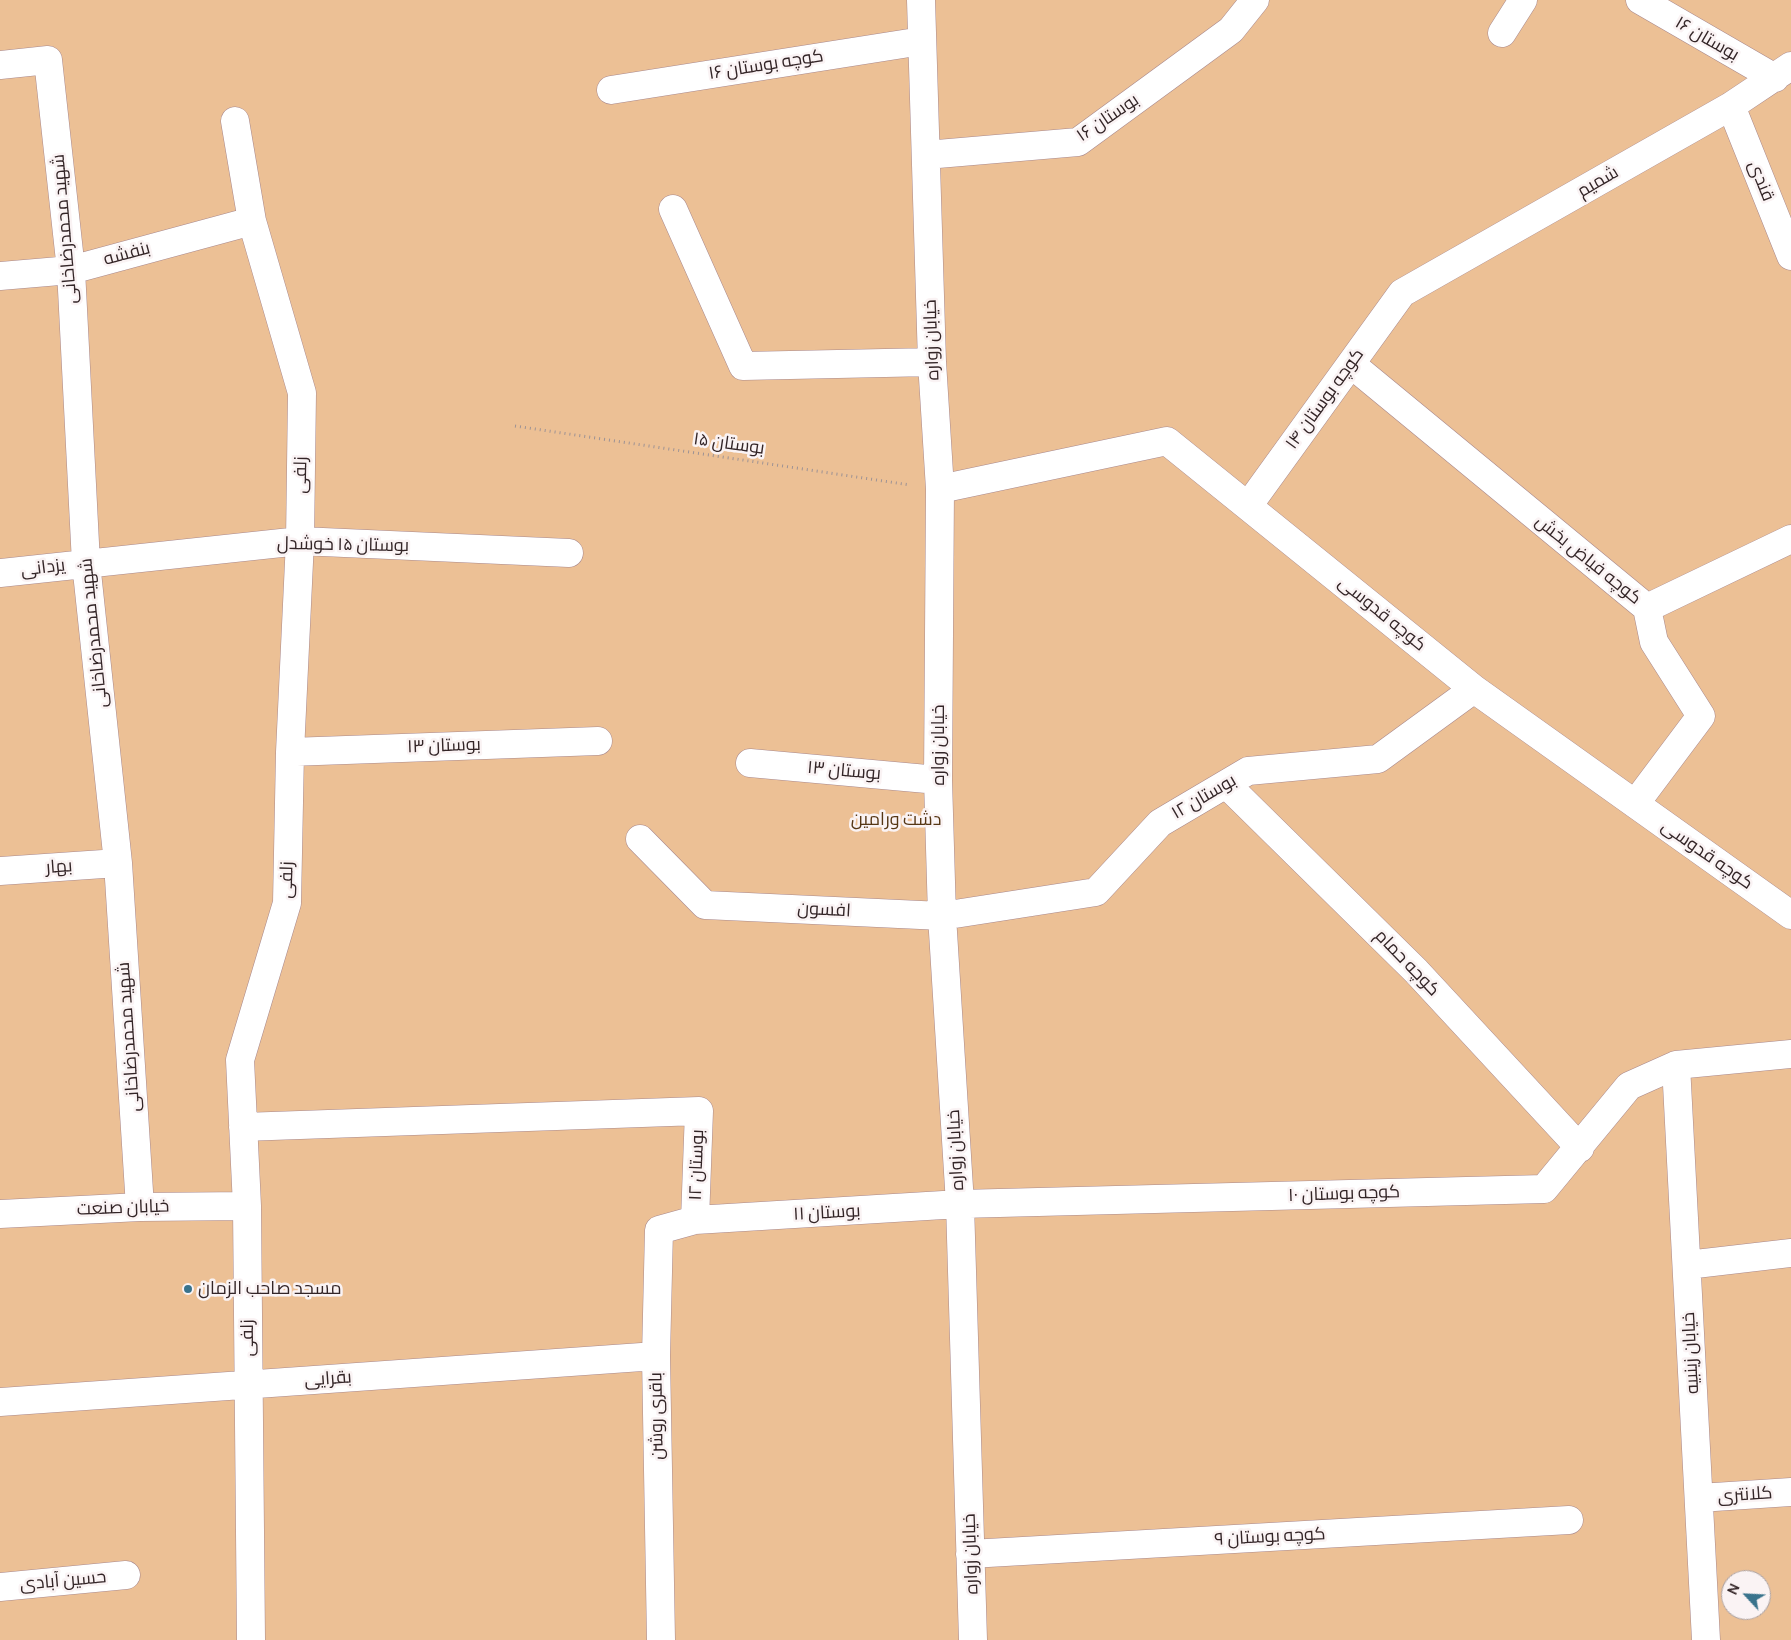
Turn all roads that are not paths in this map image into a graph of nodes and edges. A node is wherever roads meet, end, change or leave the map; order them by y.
1 (920, 0) edge
2 (1255, 0) edge
3 (1523, 0) edge
4 (1640, 0) edge
5 (1502, 33) dead end
6 (922, 41) junction
7 (0, 65) edge
8 (1783, 72) edge
9 (611, 90) dead end
10 (1731, 106) junction
11 (235, 121) dead end
12 (926, 155) junction
13 (673, 210) dead end
14 (252, 221) junction
15 (1791, 256) edge
16 (71, 270) junction
17 (0, 276) edge
18 (1402, 293) joint
19 (932, 362) junction
20 (1351, 364) junction
21 (940, 489) junction
22 (1248, 506) junction
23 (1791, 539) edge
24 (300, 541) junction
25 (569, 553) dead end
26 (86, 563) junction
27 (0, 573) edge
28 (1647, 608) junction
29 (1474, 690) junction
30 (598, 741) dead end
31 (290, 752) junction
32 (750, 762) dead end
33 (938, 780) junction
34 (1227, 785) junction
35 (1635, 804) junction
36 (640, 839) dead end
37 (118, 863) junction
38 (0, 871) edge
39 (1791, 915) edge
40 (942, 916) junction
41 (1791, 1054) edge
42 (1676, 1065) junction
43 (243, 1127) junction
44 (1580, 1148) junction
45 (960, 1204) junction
46 (140, 1206) junction
47 (246, 1206) junction
48 (0, 1214) edge
49 (695, 1220) junction
50 (1791, 1253) edge
51 (1687, 1265) junction
52 (656, 1356) junction
53 (248, 1385) junction
54 (0, 1402) edge
55 (1791, 1492) edge
56 (1699, 1498) junction
57 (1569, 1520) dead end
58 (970, 1554) junction
59 (126, 1575) dead end
60 (0, 1587) edge
61 (251, 1640) edge
62 (661, 1640) edge
63 (973, 1640) edge
64 (1706, 1640) edge

1 - 6 street, خیابان زواره
2 - 12 street, بوستان ۱۶
3 - 5 street
4 - 8 street, بوستان ۱۶
6 - 9 street, کوچه بوستان ۱۶
6 - 12 street, خیابان زواره
7 - 16 street, شهید محمدرضاخانی
8 - 10 street, شمیم
10 - 15 street, قندی
10 - 18 street, شمیم
11 - 14 street, زلفی
12 - 19 street, خیابان زواره
13 - 19 street
14 - 16 street, بنفشه
14 - 24 street, زلفی
16 - 17 street, بنفشه
16 - 26 street, شهید محمدرضاخانی
18 - 20 street, کوچه بوستان ۱۴
19 - 21 street, خیابان زواره
20 - 22 street, کوچه بوستان ۱۴
20 - 28 street, کوچه فیاض بخش
21 - 22 street, کوچه قدوسی
21 - 33 street, خیابان زواره
22 - 29 street, کوچه قدوسی
23 - 28 street
24 - 25 street, بوستان ۱۵ خوشدل
24 - 26 street, بوستان ۱۵ خوشدل
24 - 31 street, زلفی
26 - 27 street, یزدانی
26 - 37 street, شهید محمدرضاخانی
28 - 35 street, کوچه فیاض بخش
29 - 34 street, بوستان ۱۲
29 - 35 street, کوچه قدوسی
30 - 31 street, بوستان ۱۳
31 - 43 street, زلفی
32 - 33 street, بوستان ۱۳
33 - 40 street, خیابان زواره
34 - 40 street, بوستان ۱۲
34 - 44 street, کوچه حمام
35 - 39 street, کوچه قدوسی
36 - 40 street, افسون
37 - 38 street, بهار
37 - 46 street, شهید محمدرضاخانی
40 - 45 street, خیابان زواره
41 - 42 street, کوچه بوستان ۱۰
42 - 44 street, کوچه بوستان ۱۰
42 - 51 street, خیابان زینبیه
43 - 47 street, زلفی
43 - 49 street, بوستان ۱۲
44 - 45 street, کوچه بوستان ۱۰
45 - 49 street, بوستان ۱۱
45 - 58 street, خیابان زواره
46 - 47 street, خیابان صنعت
46 - 48 street, خیابان صنعت
47 - 53 street, زلفی
49 - 52 street, باقری روشن
50 - 51 street
51 - 56 street, خیابان زینبیه
52 - 53 street, بقرایی
52 - 62 street, باقری روشن
53 - 54 street, بقرایی
53 - 61 street, زلفی
55 - 56 street, کلانتری
56 - 64 street, خیابان زینبیه
57 - 58 street, کوچه بوستان ۹
58 - 63 street, خیابان زواره
59 - 60 street, حسین آبادی

